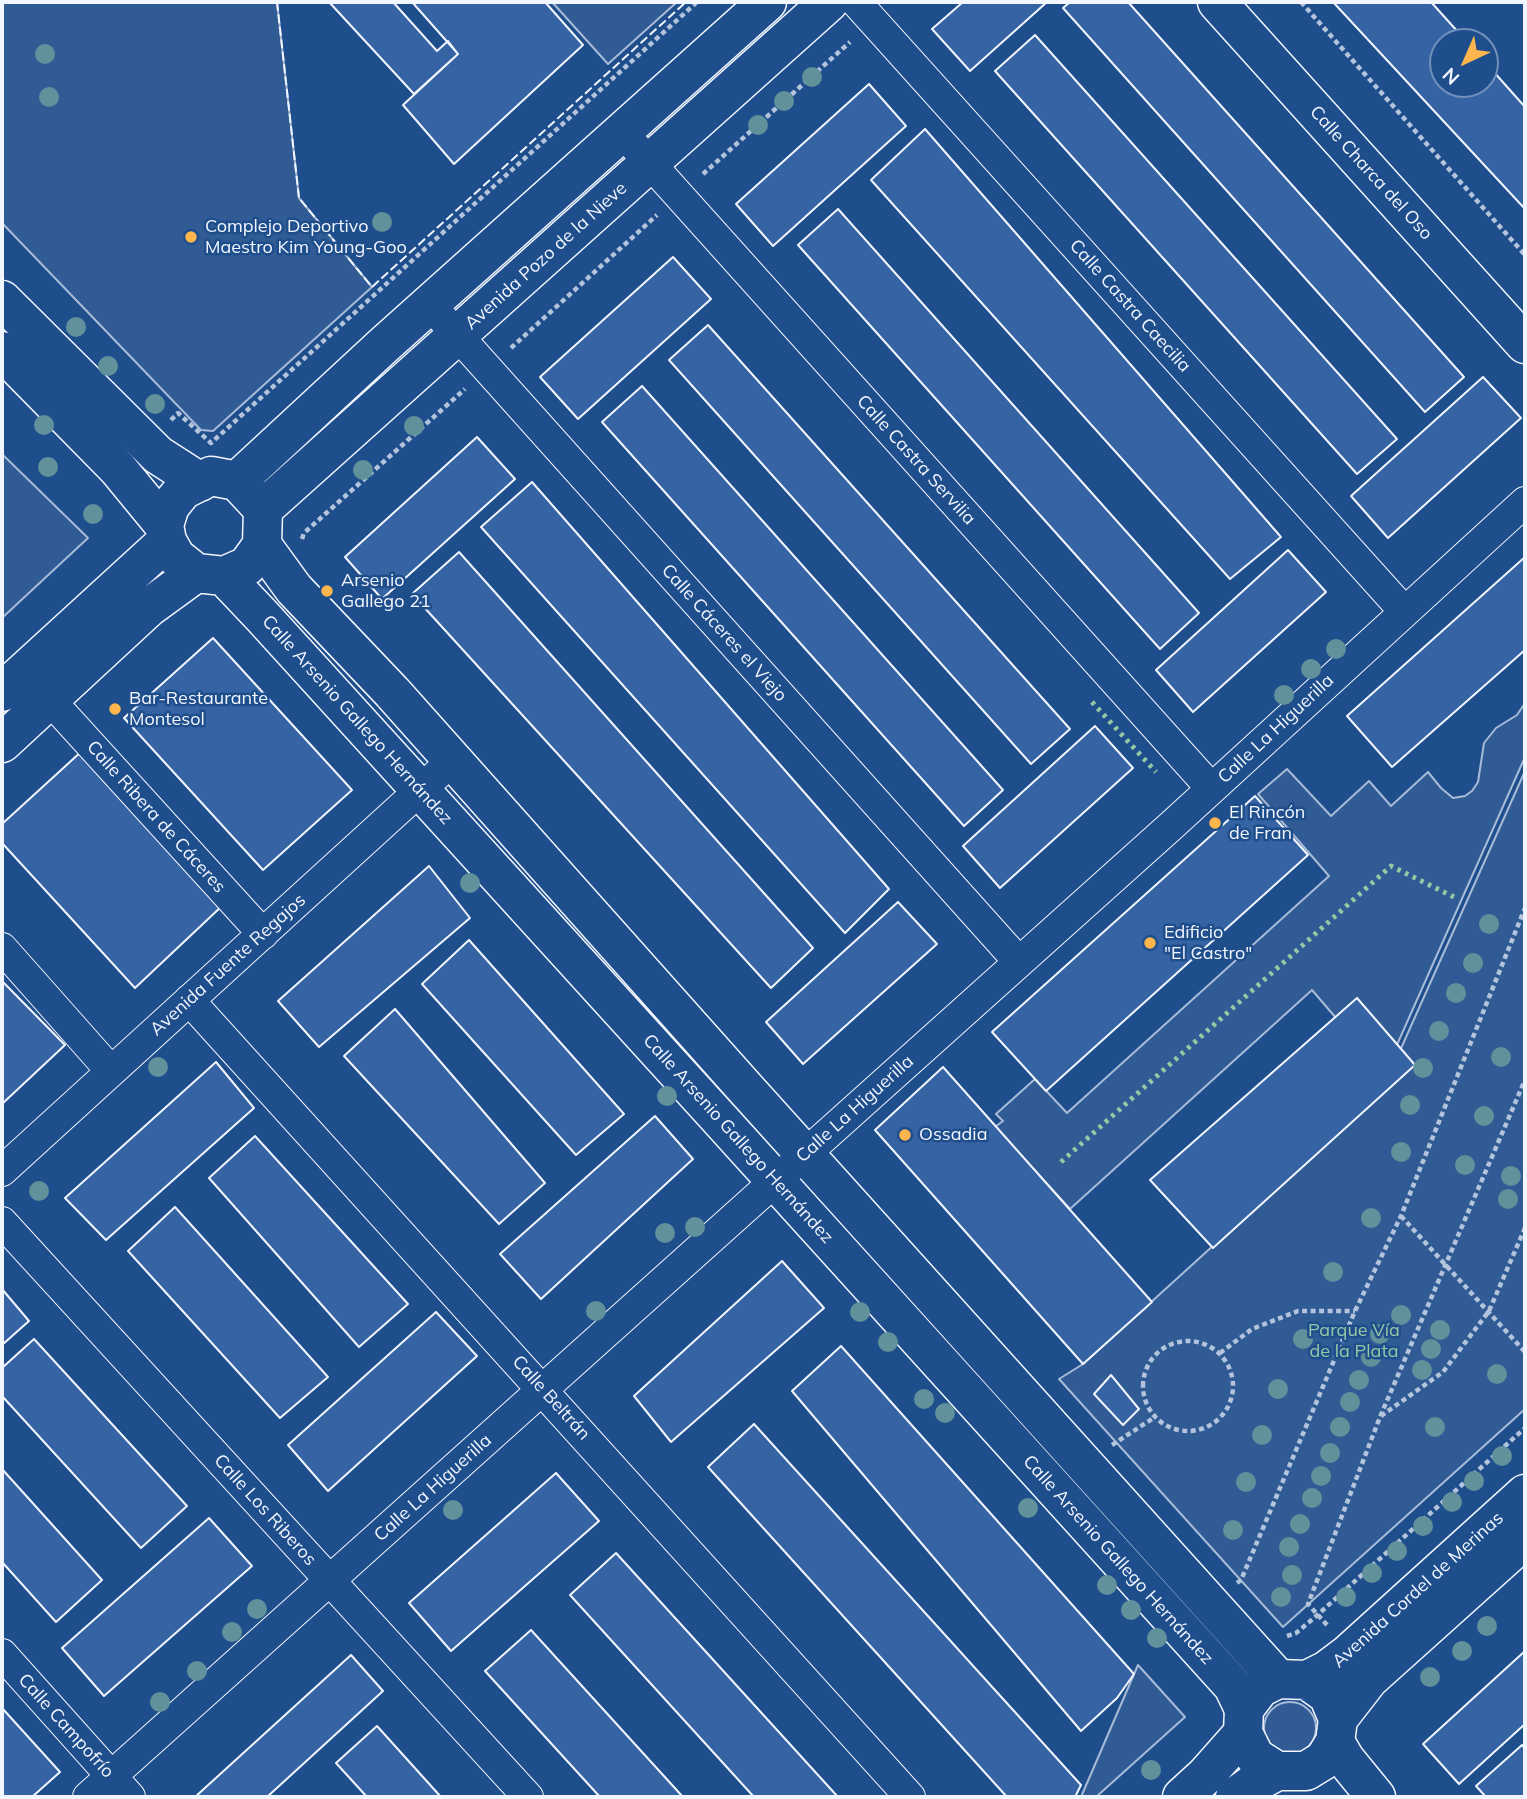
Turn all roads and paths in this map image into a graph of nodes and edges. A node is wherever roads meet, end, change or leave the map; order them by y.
1 (697, 2) edge
2 (767, 2) edge
3 (829, 2) edge
4 (1217, 2) edge
5 (1250, 2) edge
6 (1301, 2) edge
7 (865, 11) edge
8 (622, 132) junction
9 (650, 163) junction
10 (679, 195) junction
11 (1525, 255) edge
12 (2, 300) edge
13 (430, 304) junction
14 (1525, 309) edge
15 (458, 336) junction
16 (1525, 344) edge
17 (2, 351) edge
18 (488, 369) junction
19 (146, 444) junction
20 (237, 481) junction
21 (200, 482) junction
22 (1525, 502) edge
23 (165, 533) junction
24 (275, 533) junction
25 (210, 574) junction
26 (1404, 611) junction
27 (2, 691) edge
28 (50, 700) junction
29 (2, 743) edge
30 (453, 760) junction
31 (1211, 788) junction
32 (421, 790) junction
33 (1525, 908) edge
34 (1524, 916) edge
35 (262, 934) junction
36 (2, 948) edge
37 (1019, 962) junction
38 (189, 1000) junction
39 (111, 1071) junction
40 (1525, 1080) edge
41 (805, 1154) junction
42 (2, 1171) edge
43 (775, 1180) junction
44 (1401, 1216) junction
45 (2, 1222) edge
46 (1525, 1228) edge
47 (1446, 1264) junction
48 (1355, 1311) junction
49 (1489, 1311) junction
50 (1525, 1352) edge
51 (1220, 1353) junction
52 (543, 1389) junction
53 (1155, 1417) junction
54 (1380, 1417) junction
55 (1525, 1428) edge
56 (1115, 1442) junction
57 (1108, 1462) junction
58 (1525, 1494) edge
59 (1525, 1539) edge
60 (330, 1580) junction
61 (1210, 1603) junction
62 (1308, 1604) dead end
63 (1280, 1634) dead end
64 (2, 1654) edge
65 (1293, 1680) junction
66 (1243, 1721) junction
67 (1336, 1730) junction
68 (1292, 1771) junction
69 (1367, 1786) edge
70 (120, 1787) edge
71 (88, 1797) edge
72 (528, 1797) edge
73 (910, 1797) edge
74 (1182, 1797) edge
75 (1236, 1797) edge

1 - 19 path
2 - 8 main road
3 - 9 main road, Avenida Pozo de la Nieve
4 - 16 main road, Calle Charca del Oso
5 - 14 main road, Calle Charca del Oso
6 - 11 path
7 - 10 path
7 - 26 street, Calle Castra Caecilia
8 - 9 street, Calle Castra Servilia
8 - 13 main road
9 - 10 street, Calle Castra Servilia
9 - 15 main road, Avenida Pozo de la Nieve
10 - 18 path
10 - 31 street, Calle Castra Servilia
12 - 19 main road
13 - 15 street, Calle Cáceres el Viejo
13 - 20 main road
15 - 18 street, Calle Cáceres el Viejo
15 - 24 main road, Avenida Pozo de la Nieve
17 - 23 main road
18 - 24 path
18 - 37 street, Calle Cáceres el Viejo
19 - 21 main road
20 - 21 main road
20 - 24 main road
21 - 23 main road
22 - 26 street, Calle La Higuerilla
23 - 25 main road
23 - 27 main road
24 - 25 main road
24 - 30 main road
25 - 28 main road
25 - 32 main road, Calle Arsenio Gallego Hernández
26 - 31 street, Calle La Higuerilla
28 - 29 main road
28 - 35 street, Calle Ribera de Cáceres
30 - 32 street, Avenida Fuente Regajos
30 - 41 main road
31 - 37 street, Calle La Higuerilla
32 - 35 street, Avenida Fuente Regajos
32 - 43 main road, Calle Arsenio Gallego Hernández
33 - 34 path
34 - 44 path
35 - 38 street, Avenida Fuente Regajos
36 - 39 street
37 - 41 street, Calle La Higuerilla
38 - 39 street, Avenida Fuente Regajos
38 - 52 street, Calle Beltrán
39 - 42 street, Avenida Fuente Regajos
40 - 47 path
41 - 43 street, Calle La Higuerilla
41 - 57 main road
43 - 52 street, Calle La Higuerilla
43 - 66 main road, Calle Arsenio Gallego Hernández
44 - 47 path
44 - 48 path
45 - 60 street, Calle Los Riberos
46 - 49 path
47 - 49 path
47 - 54 path
48 - 51 path
48 - 61 path
49 - 50 path
49 - 54 path
51 - 53 path
51 - 53 path
52 - 60 street, Calle La Higuerilla
52 - 73 street, Calle Beltrán
53 - 56 path
54 - 62 path
55 - 63 path
56 - 57 path
56 - 57 path
57 - 61 main road
58 - 65 main road, Avenida Cordel de Merinas
59 - 67 main road, Avenida Cordel de Merinas
60 - 70 street, Calle La Higuerilla
60 - 72 street, Calle Los Riberos
61 - 65 main road
64 - 70 street, Calle Campofrío
65 - 66 main road
65 - 67 main road
66 - 68 main road
66 - 74 main road
67 - 68 main road
67 - 69 main road
68 - 69 main road
68 - 75 main road
70 - 71 street, Calle La Higuerilla

